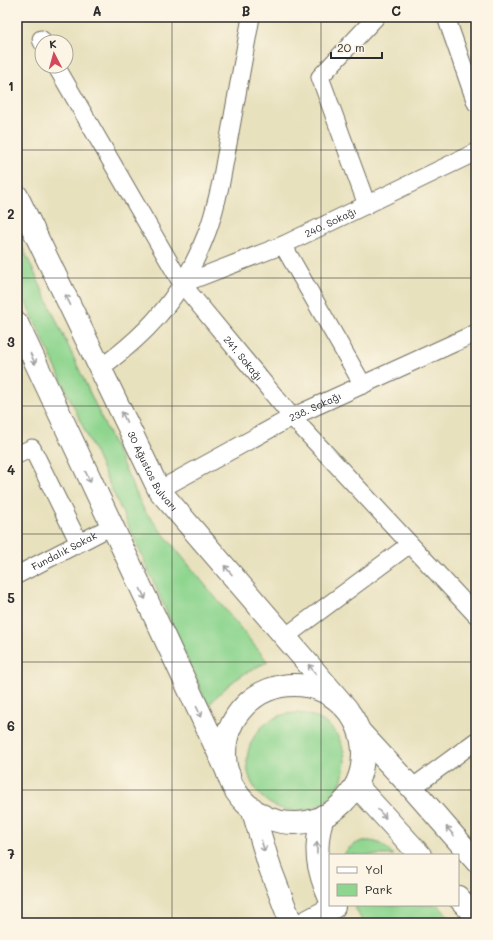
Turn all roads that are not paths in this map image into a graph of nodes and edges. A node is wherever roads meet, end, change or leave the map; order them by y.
1 (251, 17) edge
2 (376, 17) edge
3 (446, 17) edge
4 (61, 74) edge
5 (476, 103) edge
6 (476, 152) edge
7 (17, 196) edge
8 (367, 204) junction
9 (283, 245) junction
10 (182, 284) junction
11 (17, 323) edge
12 (476, 333) edge
13 (100, 368) junction
14 (363, 384) junction
15 (292, 417) junction
16 (17, 455) edge
17 (159, 490) junction
18 (112, 526) junction
19 (79, 543) junction
20 (410, 544) junction
21 (17, 575) edge
22 (476, 616) edge
23 (285, 637) junction
24 (347, 709) junction
25 (360, 732) junction
26 (476, 741) edge
27 (229, 775) junction
28 (356, 785) junction
29 (412, 788) junction
30 (252, 808) junction
31 (323, 816) junction
32 (419, 854) edge
33 (476, 861) edge
34 (329, 898) edge
35 (459, 898) edge
36 (334, 909) edge
37 (476, 917) edge
38 (291, 923) edge
39 (304, 923) edge

1 - 10 street
2 - 8 street
3 - 5 street
4 - 10 street, 241. Sokağı
6 - 8 street, 240. Sokağı
13 -> 7 main road, 30 Ağustos Bulvarı
8 - 9 street, 240. Sokağı
9 - 10 street, 240. Sokağı
9 - 14 street
10 - 13 street
10 - 15 street, 241. Sokağı
11 -> 18 main road
12 - 14 street, 238. Sokağı
17 -> 13 main road, 30 Ağustos Bulvarı
14 - 15 street, 238. Sokağı
15 - 17 street, 238. Sokağı
15 - 20 street, 241. Sokağı
16 - 19 street
23 -> 17 main road, 30 Ağustos Bulvarı
18 - 19 street, Fundalık Sokak
18 -> 27 main road
19 - 21 street, Fundalık Sokak
20 - 22 street, 241. Sokağı
20 - 23 street
24 -> 23 main road, 30 Ağustos Bulvarı
24 - 25 main road
24 - 27 main road
25 - 28 main road
25 - 29 main road
26 - 29 street
27 - 30 main road
28 - 31 main road
28 -> 32 main road
33 -> 29 main road
30 - 31 main road
30 -> 38 main road
34 -> 31 main road
35 - 37 main road
36 - 39 main road

